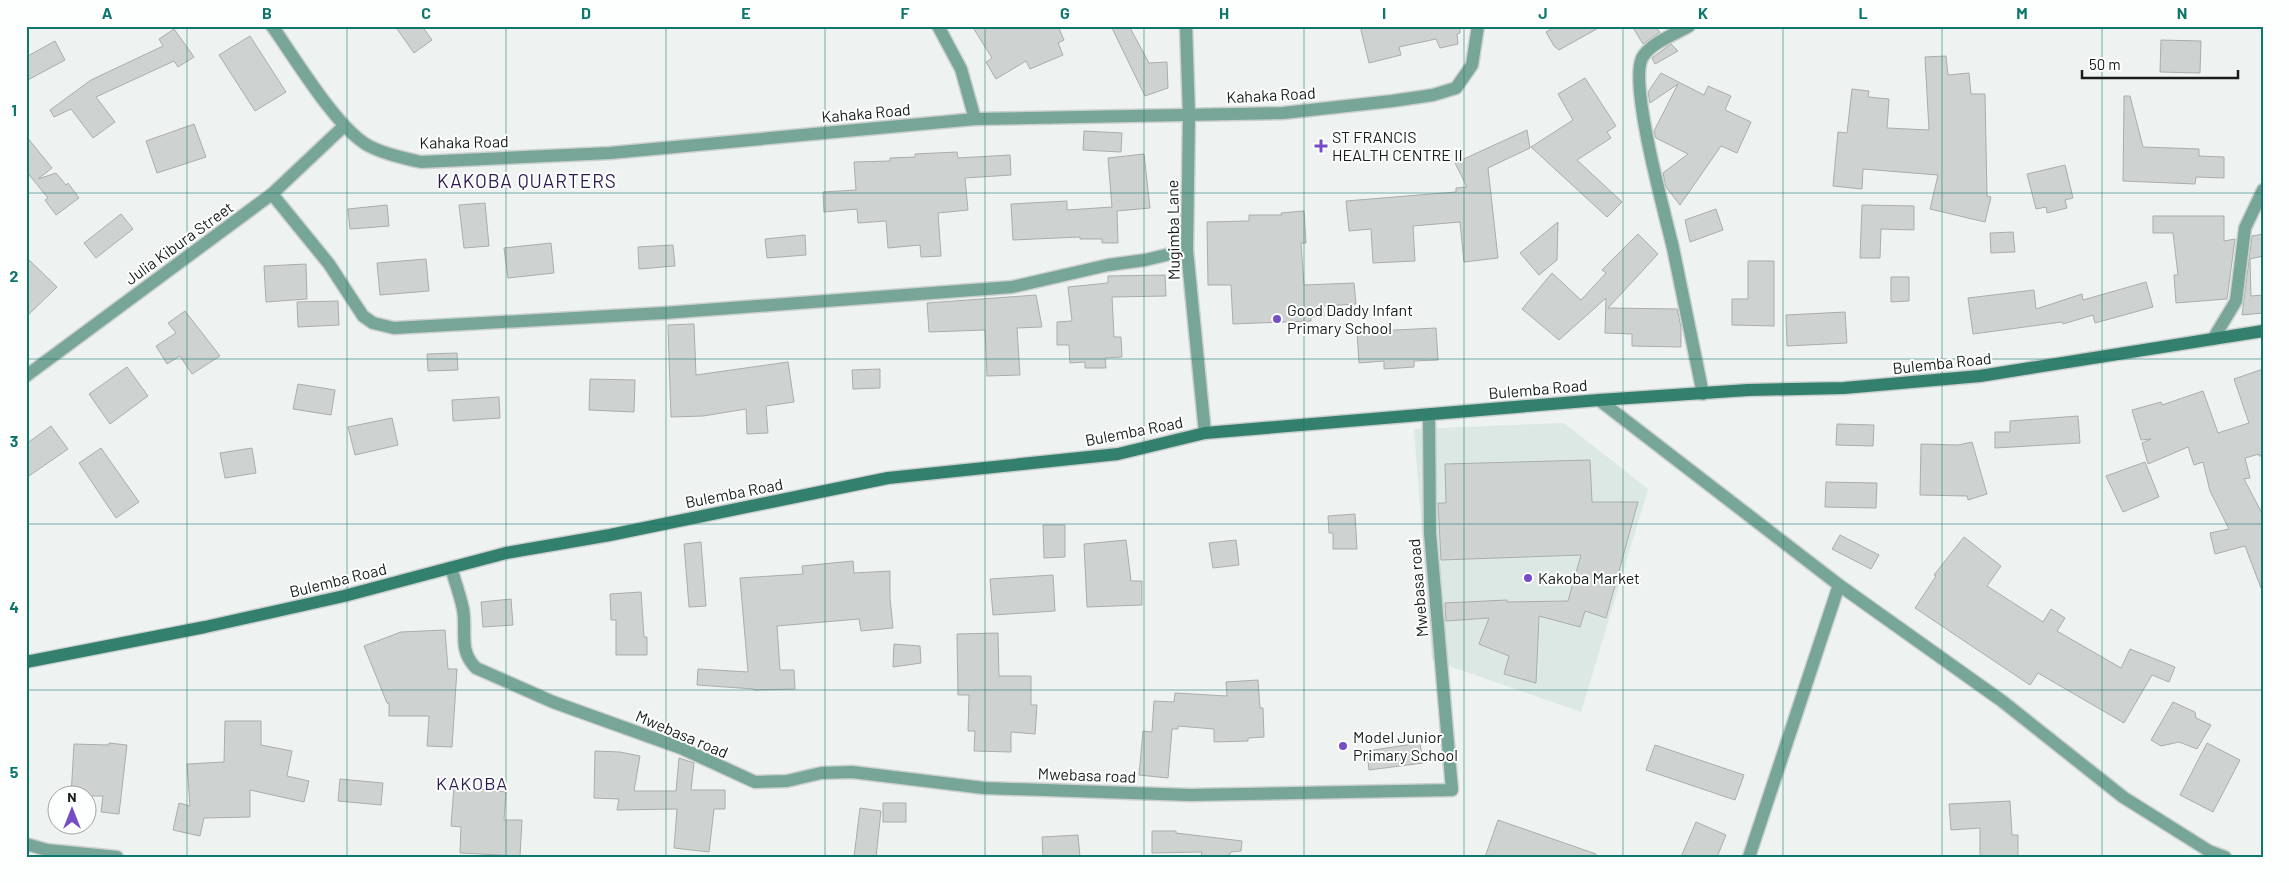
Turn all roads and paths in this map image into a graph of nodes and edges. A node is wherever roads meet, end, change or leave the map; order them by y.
1 (272, 26) edge
2 (938, 26) edge
3 (1186, 26) edge
4 (1478, 26) edge
5 (1688, 26) edge
6 (1189, 115) junction
7 (975, 119) junction
8 (344, 126) junction
9 (2263, 190) edge
10 (272, 194) junction
11 (1187, 250) junction
12 (2263, 331) edge
13 (2213, 339) junction
14 (26, 376) edge
15 (1703, 394) junction
16 (1599, 400) junction
17 (1428, 415) junction
18 (1205, 433) junction
19 (451, 568) junction
20 (1839, 585) junction
21 (26, 662) edge
22 (26, 844) edge
23 (2208, 854) edge
24 (118, 857) edge
25 (1749, 857) edge
26 (2225, 857) edge

1 - 8 street, Kahaka Road
2 - 7 street
3 - 6 street, Mugimba Lane
4 - 6 street, Kahaka Road
5 - 15 street
6 - 7 street, Kahaka Road
6 - 11 street, Mugimba Lane
7 - 8 street, Kahaka Road
8 - 10 street, Julia Kibura Street
9 - 13 street
10 - 11 street
10 - 14 street, Julia Kibura Street
11 - 18 street, Mugimba Lane
12 - 13 main road, Bulemba Road
13 - 15 main road, Bulemba Road
15 - 16 main road, Bulemba Road
16 - 17 main road, Bulemba Road
16 - 20 street
17 - 18 main road, Bulemba Road
17 - 19 street, Mwebasa road
18 - 19 main road, Bulemba Road
19 - 21 main road, Bulemba Road
20 - 23 street
20 - 25 street
22 - 24 street
23 - 26 street

